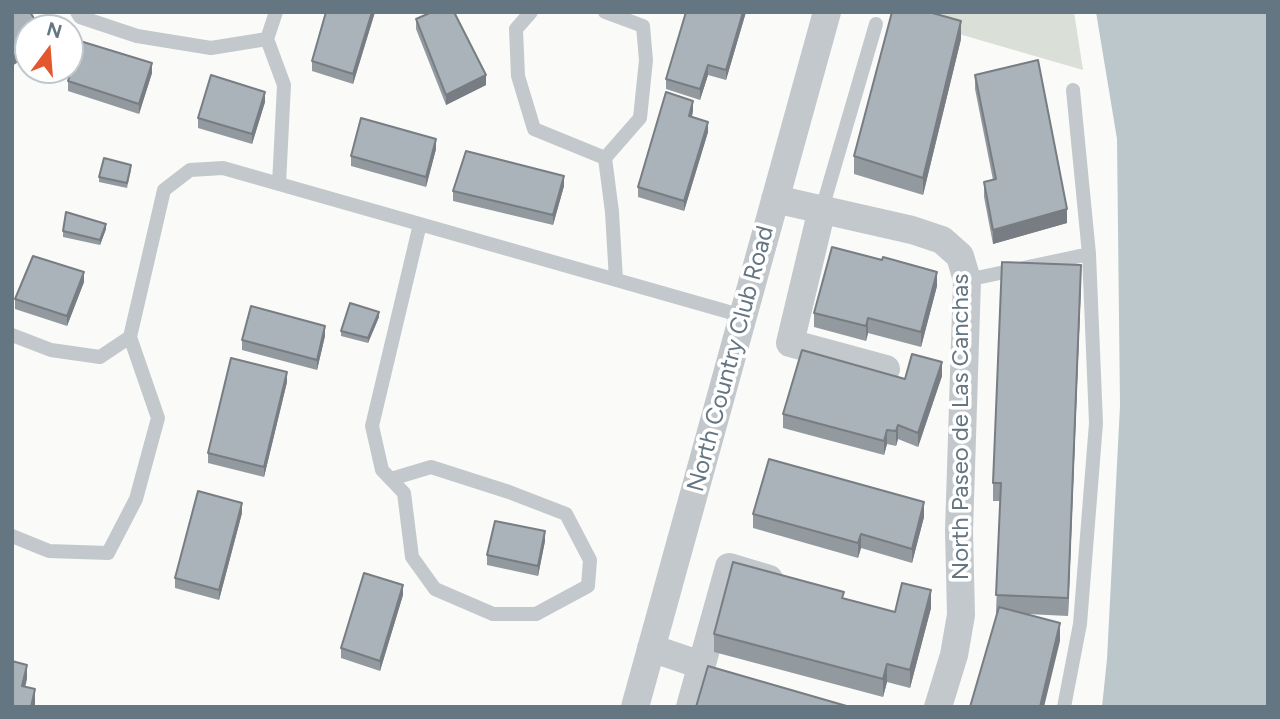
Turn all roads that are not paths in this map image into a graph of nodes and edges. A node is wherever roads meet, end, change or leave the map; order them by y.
1 (77, 12) edge
2 (276, 12) edge
3 (531, 12) edge
4 (605, 12) edge
5 (827, 12) edge
6 (876, 24) dead end
7 (267, 39) junction
8 (1073, 89) dead end
9 (605, 158) junction
10 (279, 184) junction
11 (775, 199) junction
12 (822, 209) junction
13 (420, 224) junction
14 (1089, 254) junction
15 (616, 280) junction
16 (967, 280) junction
17 (743, 316) junction
18 (12, 335) edge
19 (130, 337) junction
20 (886, 369) dead end
21 (391, 479) junction
22 (12, 536) edge
23 (795, 586) edge
24 (651, 648) junction
25 (701, 665) junction
26 (635, 707) edge
27 (690, 707) edge
28 (938, 707) edge
29 (1064, 707) edge

1 - 7 lane
2 - 7 lane
3 - 9 lane
4 - 9 lane
5 - 11 street, North Country Club Road
6 - 12 lane
7 - 10 lane
8 - 14 lane
9 - 15 lane
10 - 13 lane
10 - 19 lane
11 - 12 street, North Paseo de Las Canchas
11 - 17 street, North Country Club Road
12 - 16 street, North Paseo de Las Canchas
12 - 20 street
13 - 15 lane
13 - 21 lane
14 - 16 lane
14 - 29 lane
15 - 17 lane
16 - 28 street, North Paseo de Las Canchas
17 - 24 street, North Country Club Road
18 - 19 lane
19 - 22 lane
21 - 21 lane
23 - 25 street
24 - 25 street
24 - 26 street, North Country Club Road
25 - 27 street

